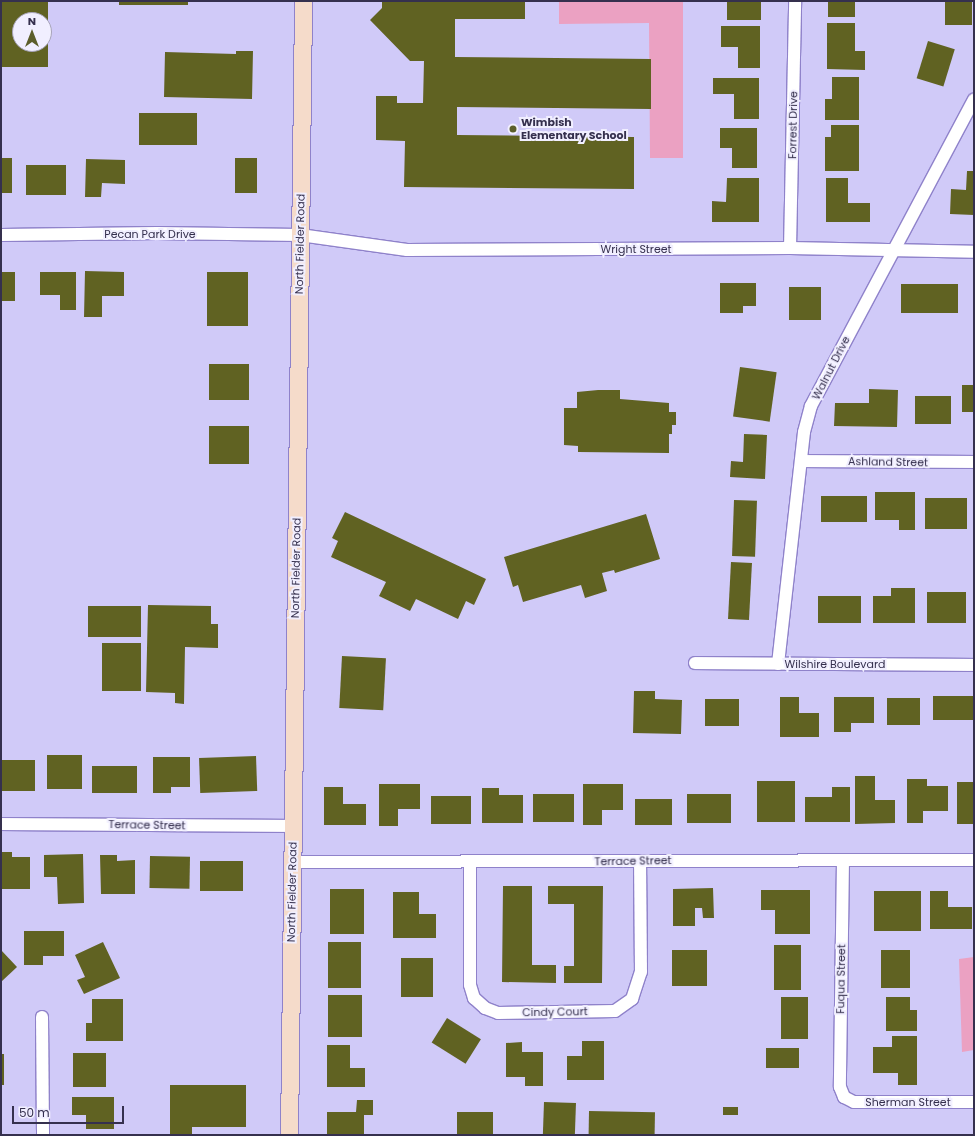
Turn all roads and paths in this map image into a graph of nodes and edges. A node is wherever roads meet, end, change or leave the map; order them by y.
1 (303, 1) edge
2 (795, 1) edge
3 (974, 100) edge
4 (1, 235) edge
5 (300, 235) junction
6 (790, 248) junction
7 (892, 252) junction
8 (974, 252) edge
9 (801, 461) junction
10 (974, 462) edge
11 (695, 663) dead end
12 (778, 664) junction
13 (974, 664) edge
14 (1, 824) edge
15 (292, 826) junction
16 (843, 860) junction
17 (974, 860) edge
18 (640, 861) junction
19 (293, 862) junction
20 (470, 863) junction
21 (42, 1017) dead end
22 (844, 1097) joint
23 (974, 1102) edge
24 (43, 1135) edge
25 (289, 1135) edge

1 - 5 main road, North Fielder Road
2 - 6 street, Forrest Drive
3 - 7 street, Walnut Drive
4 - 5 street, Pecan Park Drive
5 - 6 street, Wright Street
5 - 15 main road, North Fielder Road
6 - 7 street, Wright Street
7 - 8 street, Wright Street
7 - 9 street, Walnut Drive
9 - 10 street, Ashland Street
9 - 12 street, Walnut Drive
11 - 12 street, Wilshire Boulevard
12 - 13 street, Wilshire Boulevard
14 - 15 street, Terrace Street
15 - 19 main road, North Fielder Road
16 - 17 street, Terrace Street
16 - 18 street, Terrace Street
16 - 22 street, Fuqua Street
18 - 20 street, Terrace Street
18 - 20 street, Cindy Court
19 - 20 street, Terrace Street
19 - 25 main road, North Fielder Road
21 - 24 street
22 - 23 street, Sherman Street

